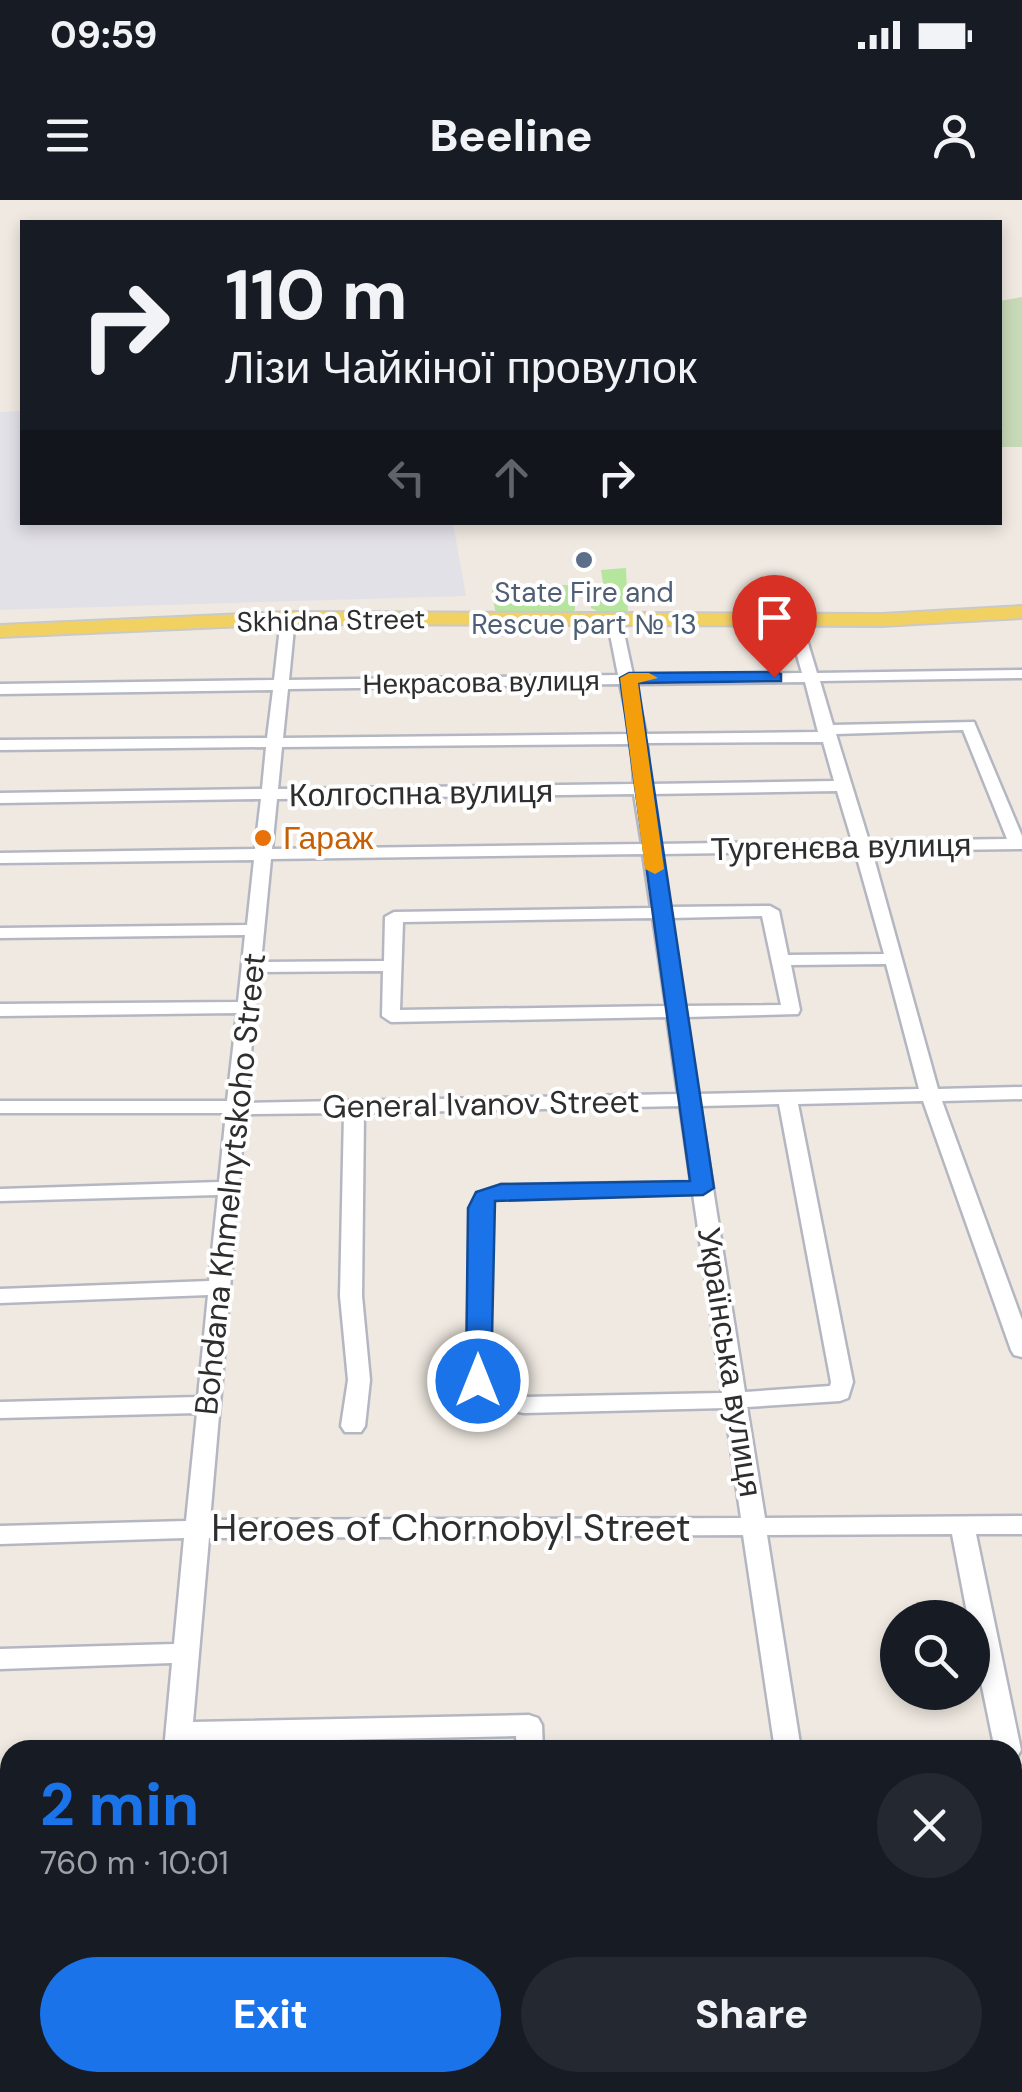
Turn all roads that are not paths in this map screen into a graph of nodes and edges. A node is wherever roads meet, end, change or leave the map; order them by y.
1 (1022, 612) edge
2 (288, 618) junction
3 (614, 619) junction
4 (794, 620) junction
5 (0, 632) edge
6 (1022, 674) edge
7 (811, 677) junction
8 (629, 678) junction
9 (281, 687) junction
10 (0, 689) edge
11 (825, 733) junction
12 (639, 737) junction
13 (275, 742) junction
14 (0, 745) edge
15 (842, 786) junction
16 (642, 790) junction
17 (269, 794) junction
18 (0, 798) edge
19 (1020, 844) edge
20 (860, 846) junction
21 (652, 849) junction
22 (263, 854) junction
23 (0, 858) edge
24 (661, 914) junction
25 (255, 930) junction
26 (0, 933) edge
27 (782, 960) junction
28 (893, 960) junction
29 (392, 966) junction
30 (251, 967) junction
31 (246, 1007) junction
32 (0, 1010) edge
33 (676, 1014) junction
34 (1022, 1093) edge
35 (931, 1094) junction
36 (787, 1097) junction
37 (689, 1099) junction
38 (0, 1107) edge
39 (236, 1108) junction
40 (354, 1108) junction
41 (230, 1188) junction
42 (703, 1188) junction
43 (0, 1195) edge
44 (219, 1288) junction
45 (0, 1296) edge
46 (1022, 1350) edge
47 (734, 1400) junction
48 (209, 1405) junction
49 (0, 1410) edge
50 (353, 1426) dead end
51 (962, 1525) junction
52 (1022, 1525) edge
53 (755, 1526) junction
54 (198, 1529) junction
55 (0, 1535) edge
56 (186, 1653) junction
57 (0, 1658) edge
58 (178, 1740) edge
59 (200, 1740) edge
60 (529, 1740) edge
61 (787, 1740) edge
62 (1006, 1740) edge

1 - 4 main road, Skhidna Street
2 - 3 main road, Skhidna Street
2 - 5 main road, Skhidna Street
2 - 9 street, Bohdana Khmelnytskoho Street
3 - 4 main road, Skhidna Street
3 - 8 street, Українська вулиця
4 - 7 street
6 - 7 street, Некрасова вулиця
7 - 8 street, Некрасова вулиця
7 - 11 street
8 - 9 street, Некрасова вулиця
8 - 12 street, Українська вулиця
9 - 10 street, Некрасова вулиця
9 - 13 street, Bohdana Khmelnytskoho Street
11 - 12 street
11 - 15 street
11 - 19 street
12 - 13 street
12 - 16 street, Українська вулиця
13 - 14 street
13 - 17 street, Bohdana Khmelnytskoho Street
15 - 16 street, Колгоспна вулиця
15 - 20 street
16 - 17 street, Колгоспна вулиця
16 - 21 street, Українська вулиця
17 - 18 street, Колгоспна вулиця
17 - 22 street, Bohdana Khmelnytskoho Street
19 - 20 street, Тургенєва вулиця
20 - 21 street, Тургенєва вулиця
20 - 28 street
21 - 22 street, Тургенєва вулиця
21 - 24 street, Українська вулиця
22 - 23 street, Тургенєва вулиця
22 - 25 street, Bohdana Khmelnytskoho Street
24 - 27 street
24 - 29 street
24 - 33 street, Українська вулиця
25 - 26 street
25 - 30 street, Bohdana Khmelnytskoho Street
27 - 28 street
27 - 33 street
28 - 35 street
29 - 30 street
29 - 33 street
30 - 31 street, Bohdana Khmelnytskoho Street
31 - 32 street
31 - 39 street, Bohdana Khmelnytskoho Street
33 - 37 street, Українська вулиця
34 - 35 street, General Ivanov Street
35 - 36 street, General Ivanov Street
35 - 46 street
36 - 37 street, General Ivanov Street
36 - 47 street
37 - 40 street, General Ivanov Street
37 - 42 street, Українська вулиця
38 - 39 street, General Ivanov Street
39 - 40 street, General Ivanov Street
39 - 41 street, Bohdana Khmelnytskoho Street
40 - 50 street
41 - 43 street
41 - 44 street, Bohdana Khmelnytskoho Street
42 - 47 street, Українська вулиця
42 - 47 street
44 - 45 street
44 - 48 street, Bohdana Khmelnytskoho Street
47 - 53 street, Українська вулиця
48 - 49 street
48 - 54 street, Bohdana Khmelnytskoho Street
51 - 52 street, Heroes of Chornobyl Street
51 - 53 street, Heroes of Chornobyl Street
51 - 62 street
53 - 54 street, Heroes of Chornobyl Street
53 - 61 street, Українська вулиця
54 - 55 street, Heroes of Chornobyl Street
54 - 56 street, Bohdana Khmelnytskoho Street
56 - 57 street
56 - 58 street, Bohdana Khmelnytskoho Street
59 - 60 street

